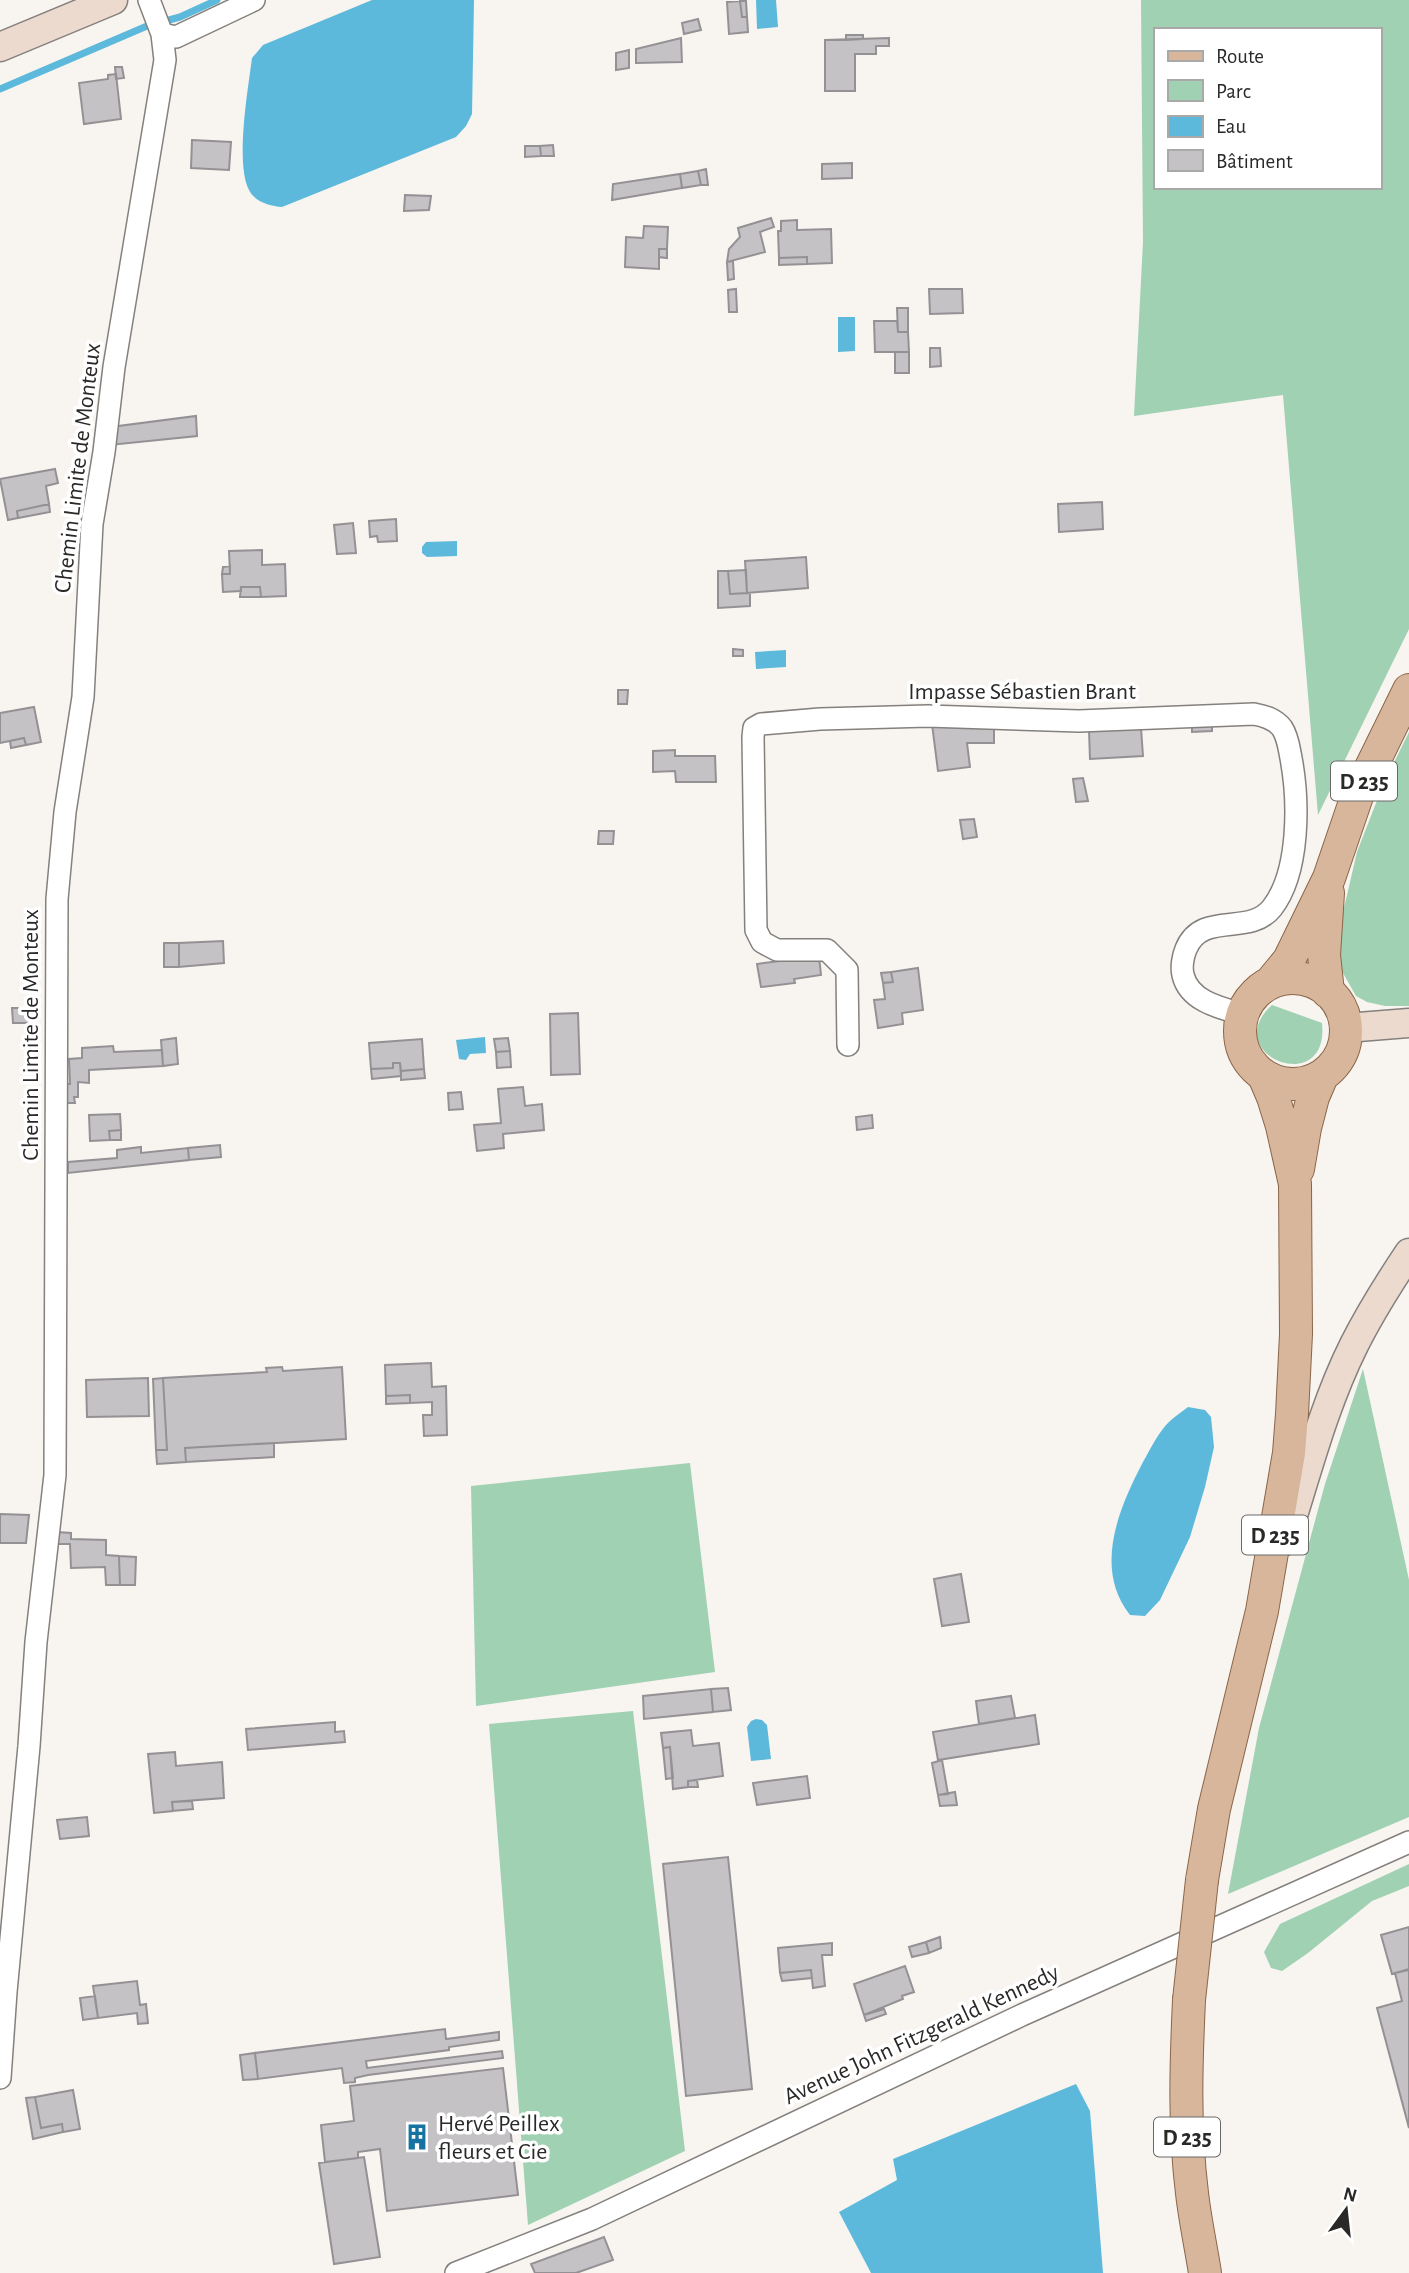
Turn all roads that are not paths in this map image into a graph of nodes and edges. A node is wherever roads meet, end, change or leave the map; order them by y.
1 (113, 0) edge
2 (149, 0) edge
3 (254, 0) edge
4 (162, 34) junction
5 (0, 47) edge
6 (1409, 690) edge
7 (1329, 877) junction
8 (1270, 983) junction
9 (1328, 992) junction
10 (1242, 1014) junction
11 (1409, 1023) edge
12 (1346, 1028) junction
13 (848, 1045) dead end
14 (1264, 1076) junction
15 (1322, 1076) junction
16 (1295, 1184) junction
17 (1409, 1254) edge
18 (1262, 1611) junction
19 (1409, 1842) edge
20 (0, 2078) edge
21 (456, 2273) edge
22 (1205, 2273) edge

1 - 5 main road
2 - 4 street, Chemin Limite de Monteux
3 - 4 street
4 - 20 street, Chemin Limite de Monteux
6 - 7 main road, D 235
7 - 8 main road, D 235
7 - 9 main road, D 235
8 - 9 main road
8 - 10 main road
9 - 12 main road
10 - 13 street, Impasse Sébastien Brant
10 - 14 main road
11 - 12 main road
12 - 15 main road
14 - 15 main road
14 - 16 main road, D 235
15 - 16 main road, D 235
16 - 18 main road, D 235
17 - 18 main road
18 - 22 main road, D 235, bridge
19 - 21 street, Avenue John Fitzgerald Kennedy

